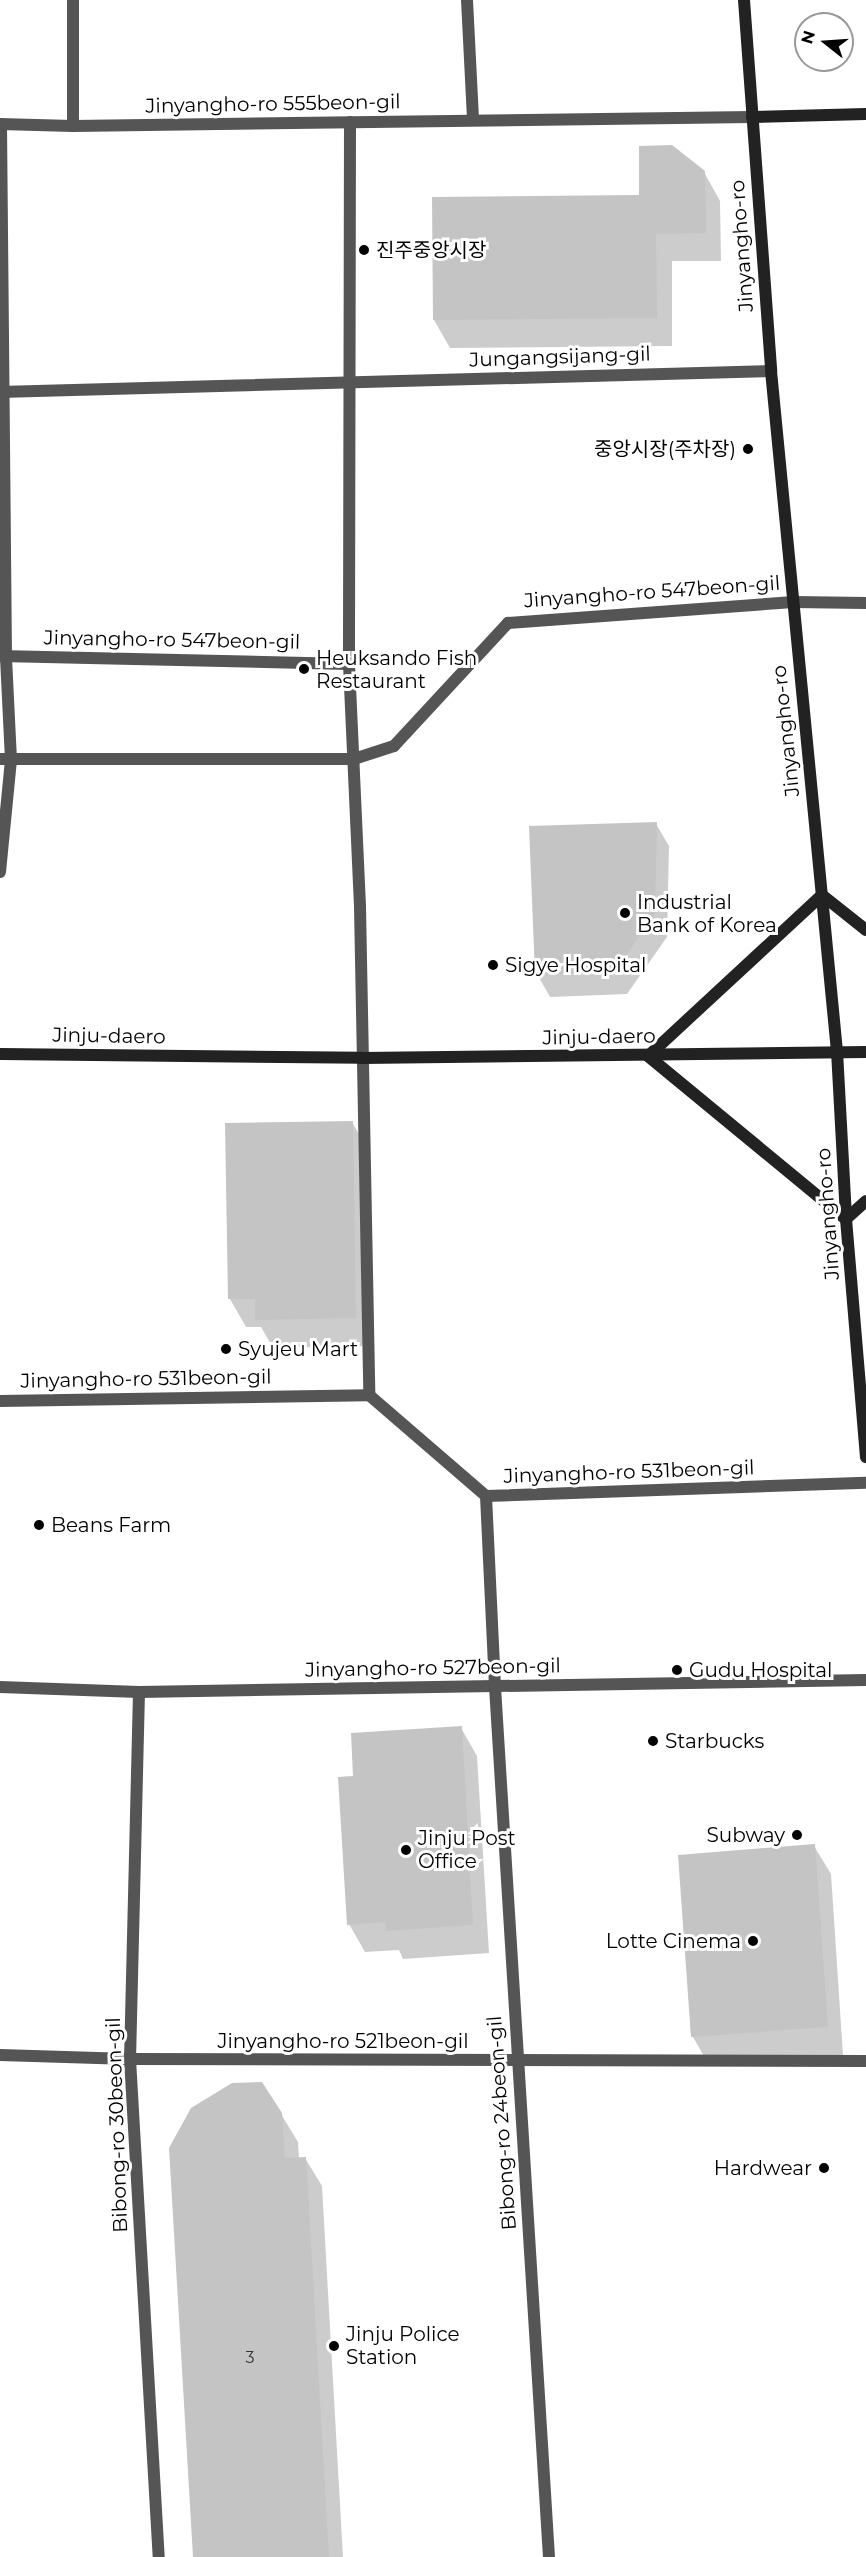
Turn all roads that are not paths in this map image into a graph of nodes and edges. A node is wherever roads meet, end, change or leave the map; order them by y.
1 (73, 0) edge
2 (467, 0) edge
3 (744, 0) edge
4 (866, 114) edge
5 (752, 117) junction
6 (473, 120) junction
7 (350, 122) junction
8 (0, 124) edge
9 (74, 126) junction
10 (771, 370) junction
11 (349, 382) junction
12 (1, 392) edge
13 (793, 602) junction
14 (866, 603) edge
15 (3, 656) edge
16 (349, 664) junction
17 (354, 759) junction
18 (6, 760) edge
19 (0, 872) edge
20 (822, 895) junction
21 (866, 930) edge
22 (837, 1051) junction
23 (866, 1052) edge
24 (0, 1054) edge
25 (648, 1056) junction
26 (362, 1058) junction
27 (866, 1201) edge
28 (846, 1219) junction
29 (369, 1395) junction
30 (0, 1401) edge
31 (866, 1458) edge
32 (866, 1483) edge
33 (486, 1496) junction
34 (866, 1680) edge
35 (0, 1687) edge
36 (495, 1687) junction
37 (139, 1692) junction
38 (0, 2055) edge
39 (130, 2059) junction
40 (518, 2061) junction
41 (866, 2061) edge
42 (159, 2557) edge
43 (549, 2557) edge

1 - 9 street
2 - 6 street
3 - 5 street, Jinyangho-ro
4 - 5 street
5 - 6 street, Jinyangho-ro 555beon-gil
5 - 10 street, Jinyangho-ro
6 - 7 street, Jinyangho-ro 555beon-gil
7 - 9 street, Jinyangho-ro 555beon-gil
7 - 11 street
8 - 9 street, Jinyangho-ro 555beon-gil
8 - 12 street
10 - 11 street, Jungangsijang-gil
10 - 13 street, Jinyangho-ro
11 - 12 street, Jungangsijang-gil
11 - 16 street
12 - 15 street
13 - 14 street, Jinyangho-ro 547beon-gil
13 - 17 street, Jinyangho-ro 547beon-gil
13 - 20 street, Jinyangho-ro
15 - 16 street, Jinyangho-ro 547beon-gil
15 - 18 street
16 - 17 street
17 - 18 street, Jinyangho-ro 547beon-gil
17 - 26 street
18 - 19 street
20 - 21 street
20 - 22 street, Jinyangho-ro
20 - 25 street
22 - 23 street, Jinju-daero
22 - 25 street, Jinju-daero
22 - 28 street, Jinyangho-ro
24 - 26 street, Jinju-daero
25 - 26 street, Jinju-daero
25 - 28 street
26 - 29 street
27 - 28 street
28 - 31 street, Jinyangho-ro
29 - 30 street, Jinyangho-ro 531beon-gil
29 - 33 street, Jinyangho-ro 531beon-gil
32 - 33 street, Jinyangho-ro 531beon-gil
33 - 36 street, Bibong-ro 24beon-gil
34 - 36 street, Jinyangho-ro 527beon-gil
35 - 37 street, Jinyangho-ro 527beon-gil
36 - 37 street, Jinyangho-ro 527beon-gil
36 - 40 street, Bibong-ro 24beon-gil
37 - 39 street, Bibong-ro 30beon-gil
38 - 39 street, Jinyangho-ro 521beon-gil
39 - 40 street, Jinyangho-ro 521beon-gil
39 - 42 street, Bibong-ro 30beon-gil
40 - 41 street, Jinyangho-ro 521beon-gil
40 - 43 street, Bibong-ro 24beon-gil

